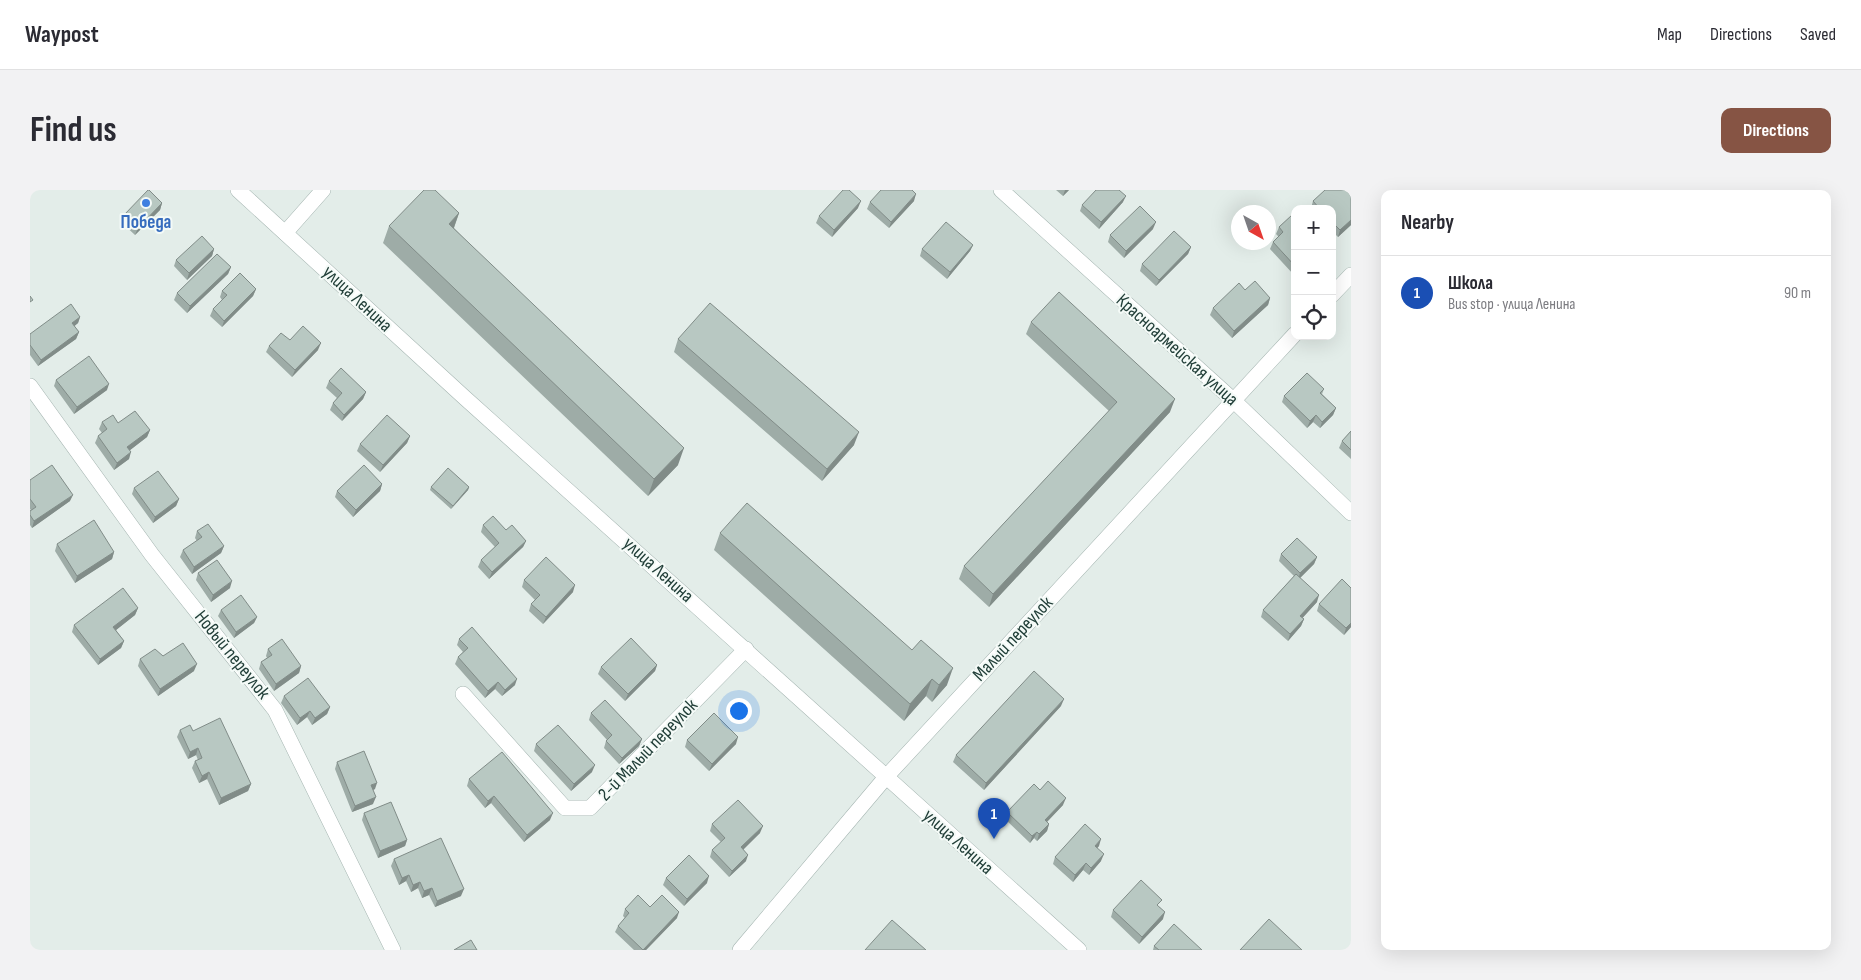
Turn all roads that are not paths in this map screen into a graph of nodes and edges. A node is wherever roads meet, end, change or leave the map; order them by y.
1 (238, 190) edge
2 (323, 190) edge
3 (1002, 190) edge
4 (285, 233) junction
5 (1351, 275) edge
6 (1336, 290) edge
7 (1291, 338) edge
8 (30, 386) edge
9 (1233, 400) junction
10 (1351, 513) edge
11 (746, 649) junction
12 (463, 694) dead end
13 (886, 777) junction
14 (393, 950) edge
15 (740, 950) edge
16 (1079, 950) edge

1 - 4 street, улица Ленина
2 - 4 street
3 - 9 street, Красноармейская улица
4 - 11 street, улица Ленина
5 - 6 street
7 - 9 street, Малый переулок
8 - 14 street, Новый переулок
9 - 10 street, Красноармейская улица
9 - 13 street, Малый переулок
11 - 12 street, 2-й Малый переулок
11 - 13 street, улица Ленина
13 - 15 street, Малый переулок
13 - 16 street, улица Ленина

